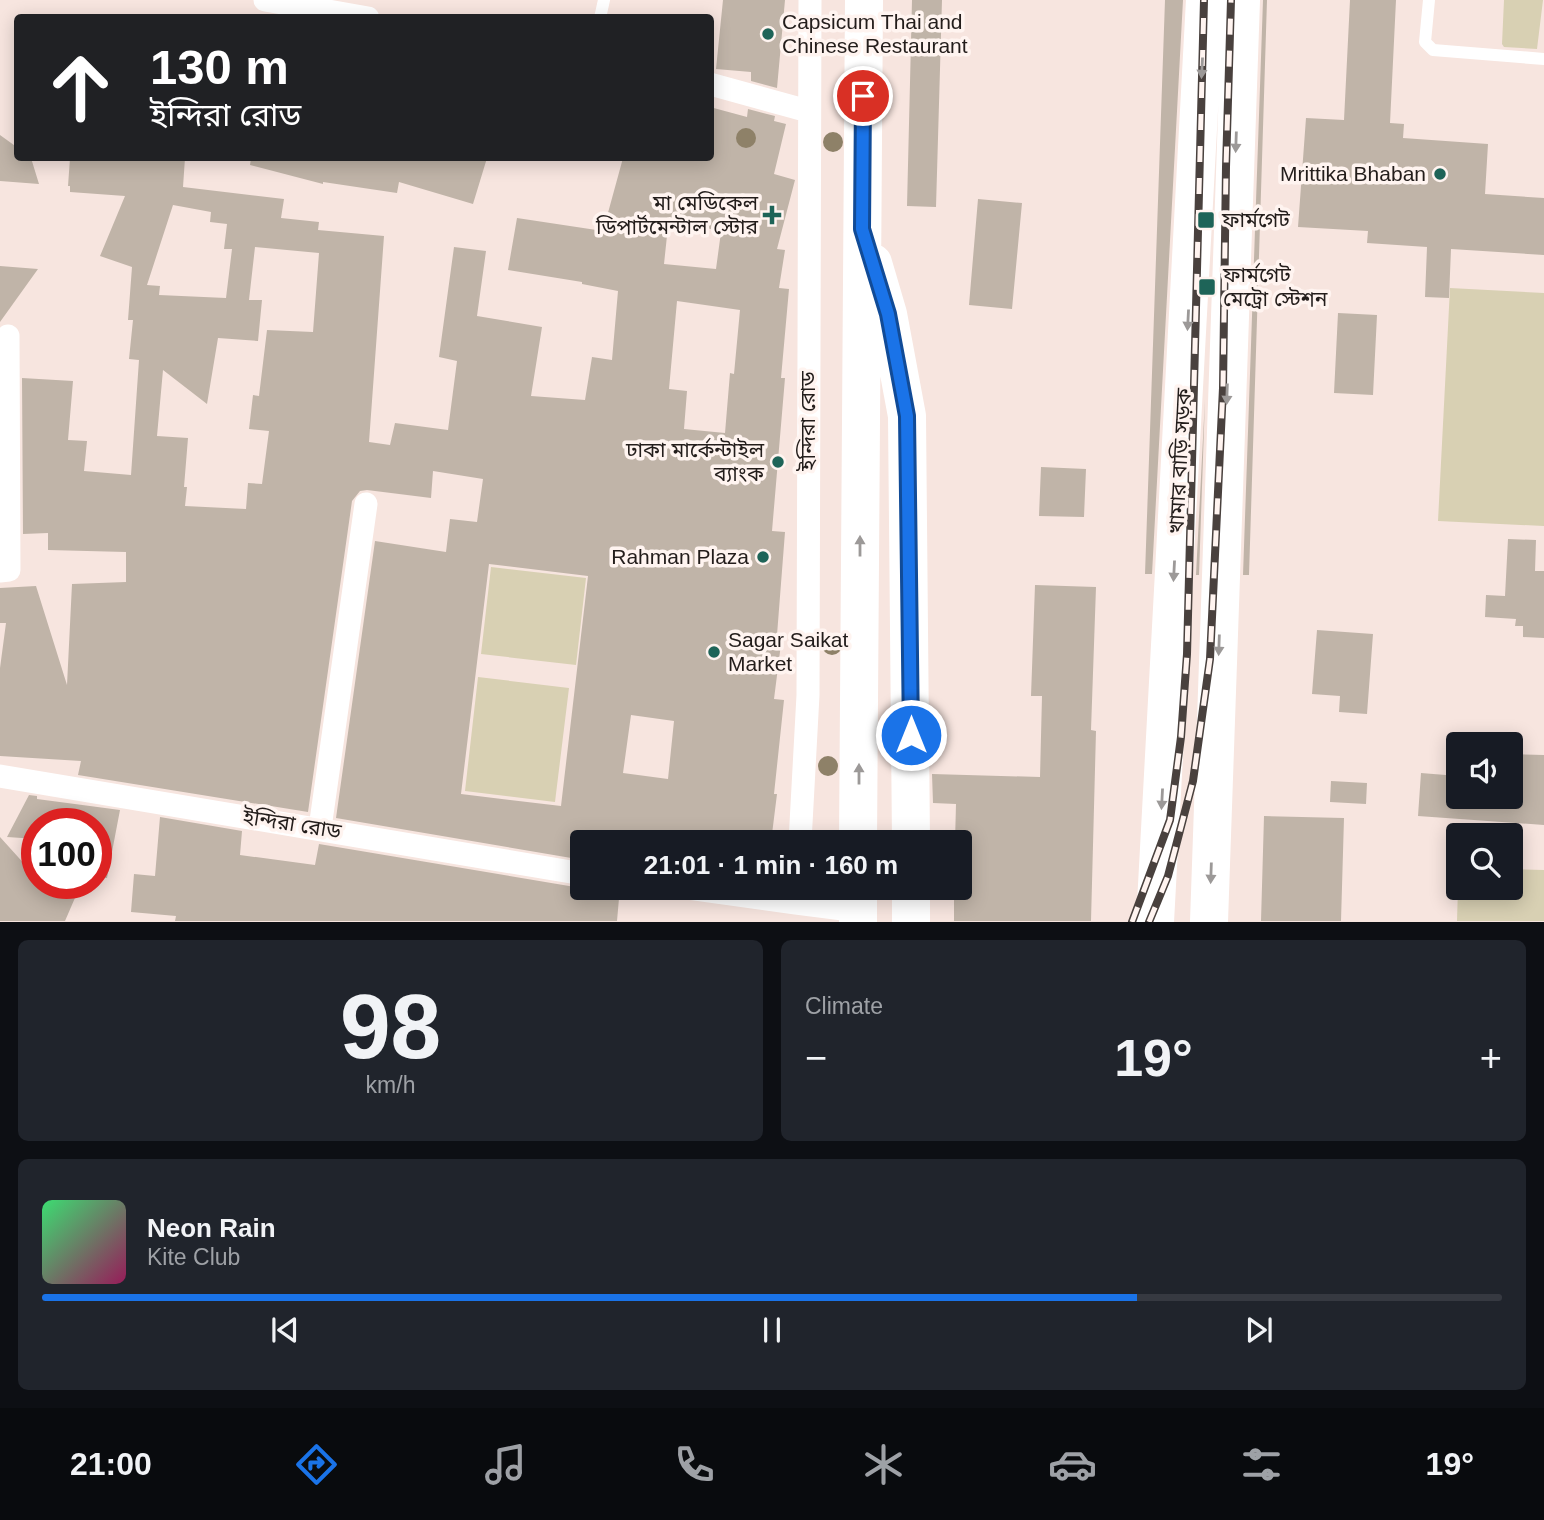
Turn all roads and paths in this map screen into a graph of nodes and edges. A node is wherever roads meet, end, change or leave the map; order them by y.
1 (265, 0) edge
2 (810, 0) edge
3 (864, 0) edge
4 (1205, 0) edge
5 (1241, 0) edge
6 (1429, 0) edge
7 (345, 14) edge
8 (1544, 59) edge
9 (714, 85) edge
10 (808, 111) junction
11 (862, 229) junction
12 (8, 336) dead end
13 (366, 503) dead end
14 (0, 571) edge
15 (0, 776) edge
16 (320, 828) junction
17 (801, 830) edge
18 (858, 830) edge
19 (911, 830) edge
20 (570, 871) edge
21 (822, 900) edge
22 (911, 900) edge
23 (858, 907) edge
24 (911, 922) edge
25 (1155, 922) edge
26 (1209, 922) edge

1 - 7 street
2 - 10 street, ইন্দিরা রোড
3 - 11 highway
4 -> 25 highway, খামার বাড়ি সড়ক
5 -> 26 highway
6 - 8 lane
9 - 10 street
10 - 17 street, ইন্দিরা রোড
18 -> 11 highway
11 - 19 highway
12 - 14 street
13 - 16 street
15 - 16 street, ইন্দিরা রোড
16 - 20 street, ইন্দিরা রোড
21 - 23 street
22 - 24 highway

